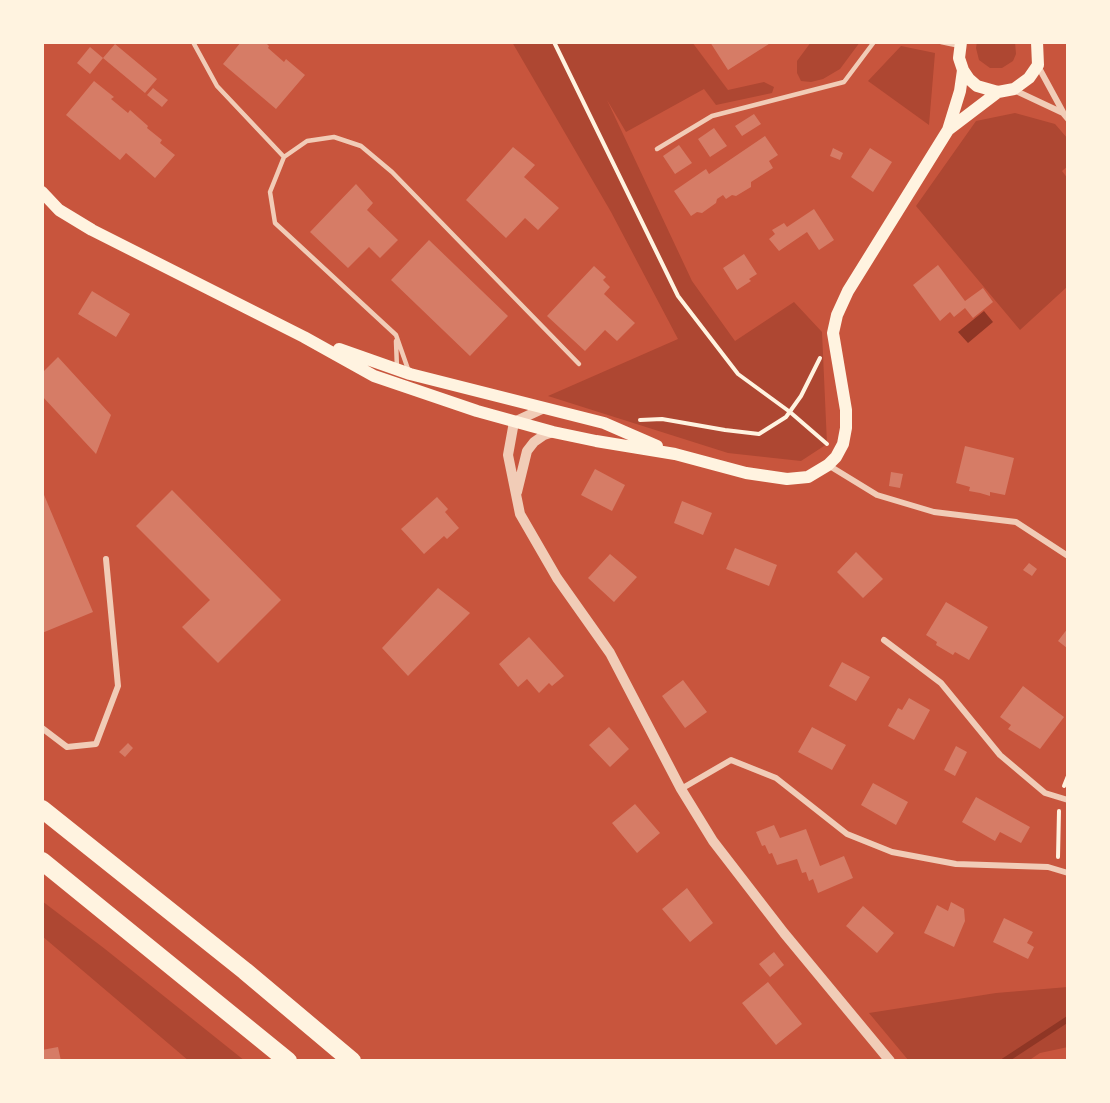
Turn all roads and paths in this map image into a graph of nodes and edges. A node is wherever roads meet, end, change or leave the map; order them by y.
1 (193, 42) edge
2 (554, 42) edge
3 (874, 42) edge
4 (941, 42) edge
5 (1037, 42) edge
6 (960, 44) edge
7 (1038, 65) junction
8 (963, 70) junction
9 (1014, 89) junction
10 (998, 92) junction
11 (1063, 113) junction
12 (1068, 119) edge
13 (948, 130) junction
14 (657, 149) dead end
15 (284, 157) junction
16 (42, 192) edge
17 (833, 333) junction
18 (396, 335) junction
19 (304, 337) junction
20 (579, 363) dead end
21 (397, 370) junction
22 (410, 374) junction
23 (542, 409) junction
24 (790, 412) junction
25 (514, 422) junction
26 (604, 423) junction
27 (553, 432) junction
28 (840, 449) junction
29 (675, 454) junction
30 (828, 465) junction
31 (515, 498) junction
32 (1068, 556) edge
33 (106, 559) dead end
34 (884, 639) dead end
35 (42, 728) edge
36 (681, 789) junction
37 (1059, 798) junction
38 (1068, 800) edge
39 (42, 809) edge
40 (42, 861) edge
41 (1058, 870) junction
42 (1068, 873) edge
43 (288, 1061) edge
44 (352, 1061) edge
45 (890, 1061) edge

1 - 15 lane
2 - 24 path
3 - 14 lane
4 - 6 lane
5 - 7 main road
6 - 8 main road
7 - 9 main road
7 - 11 street
8 - 10 main road
8 - 13 main road
9 - 10 main road
9 - 11 street
10 - 13 main road
11 - 12 street
13 - 17 main road
15 - 18 lane
15 - 20 lane
16 - 19 main road
17 - 24 path
17 - 28 main road
18 - 21 lane
18 - 22 lane
19 - 21 main road
19 - 25 main road
21 - 22 main road
22 - 23 main road
23 - 25 street
23 - 26 main road
24 - 26 path
24 - 28 path
25 - 27 main road
25 - 31 street
26 - 29 main road
27 - 29 main road
27 - 31 street
28 - 30 main road
29 - 30 main road
30 - 32 street
31 - 36 street
33 - 35 street
34 - 37 street
36 - 41 street
36 - 45 street
37 - 38 street
37 - 41 path
39 - 44 highway
40 - 43 highway
41 - 42 street

